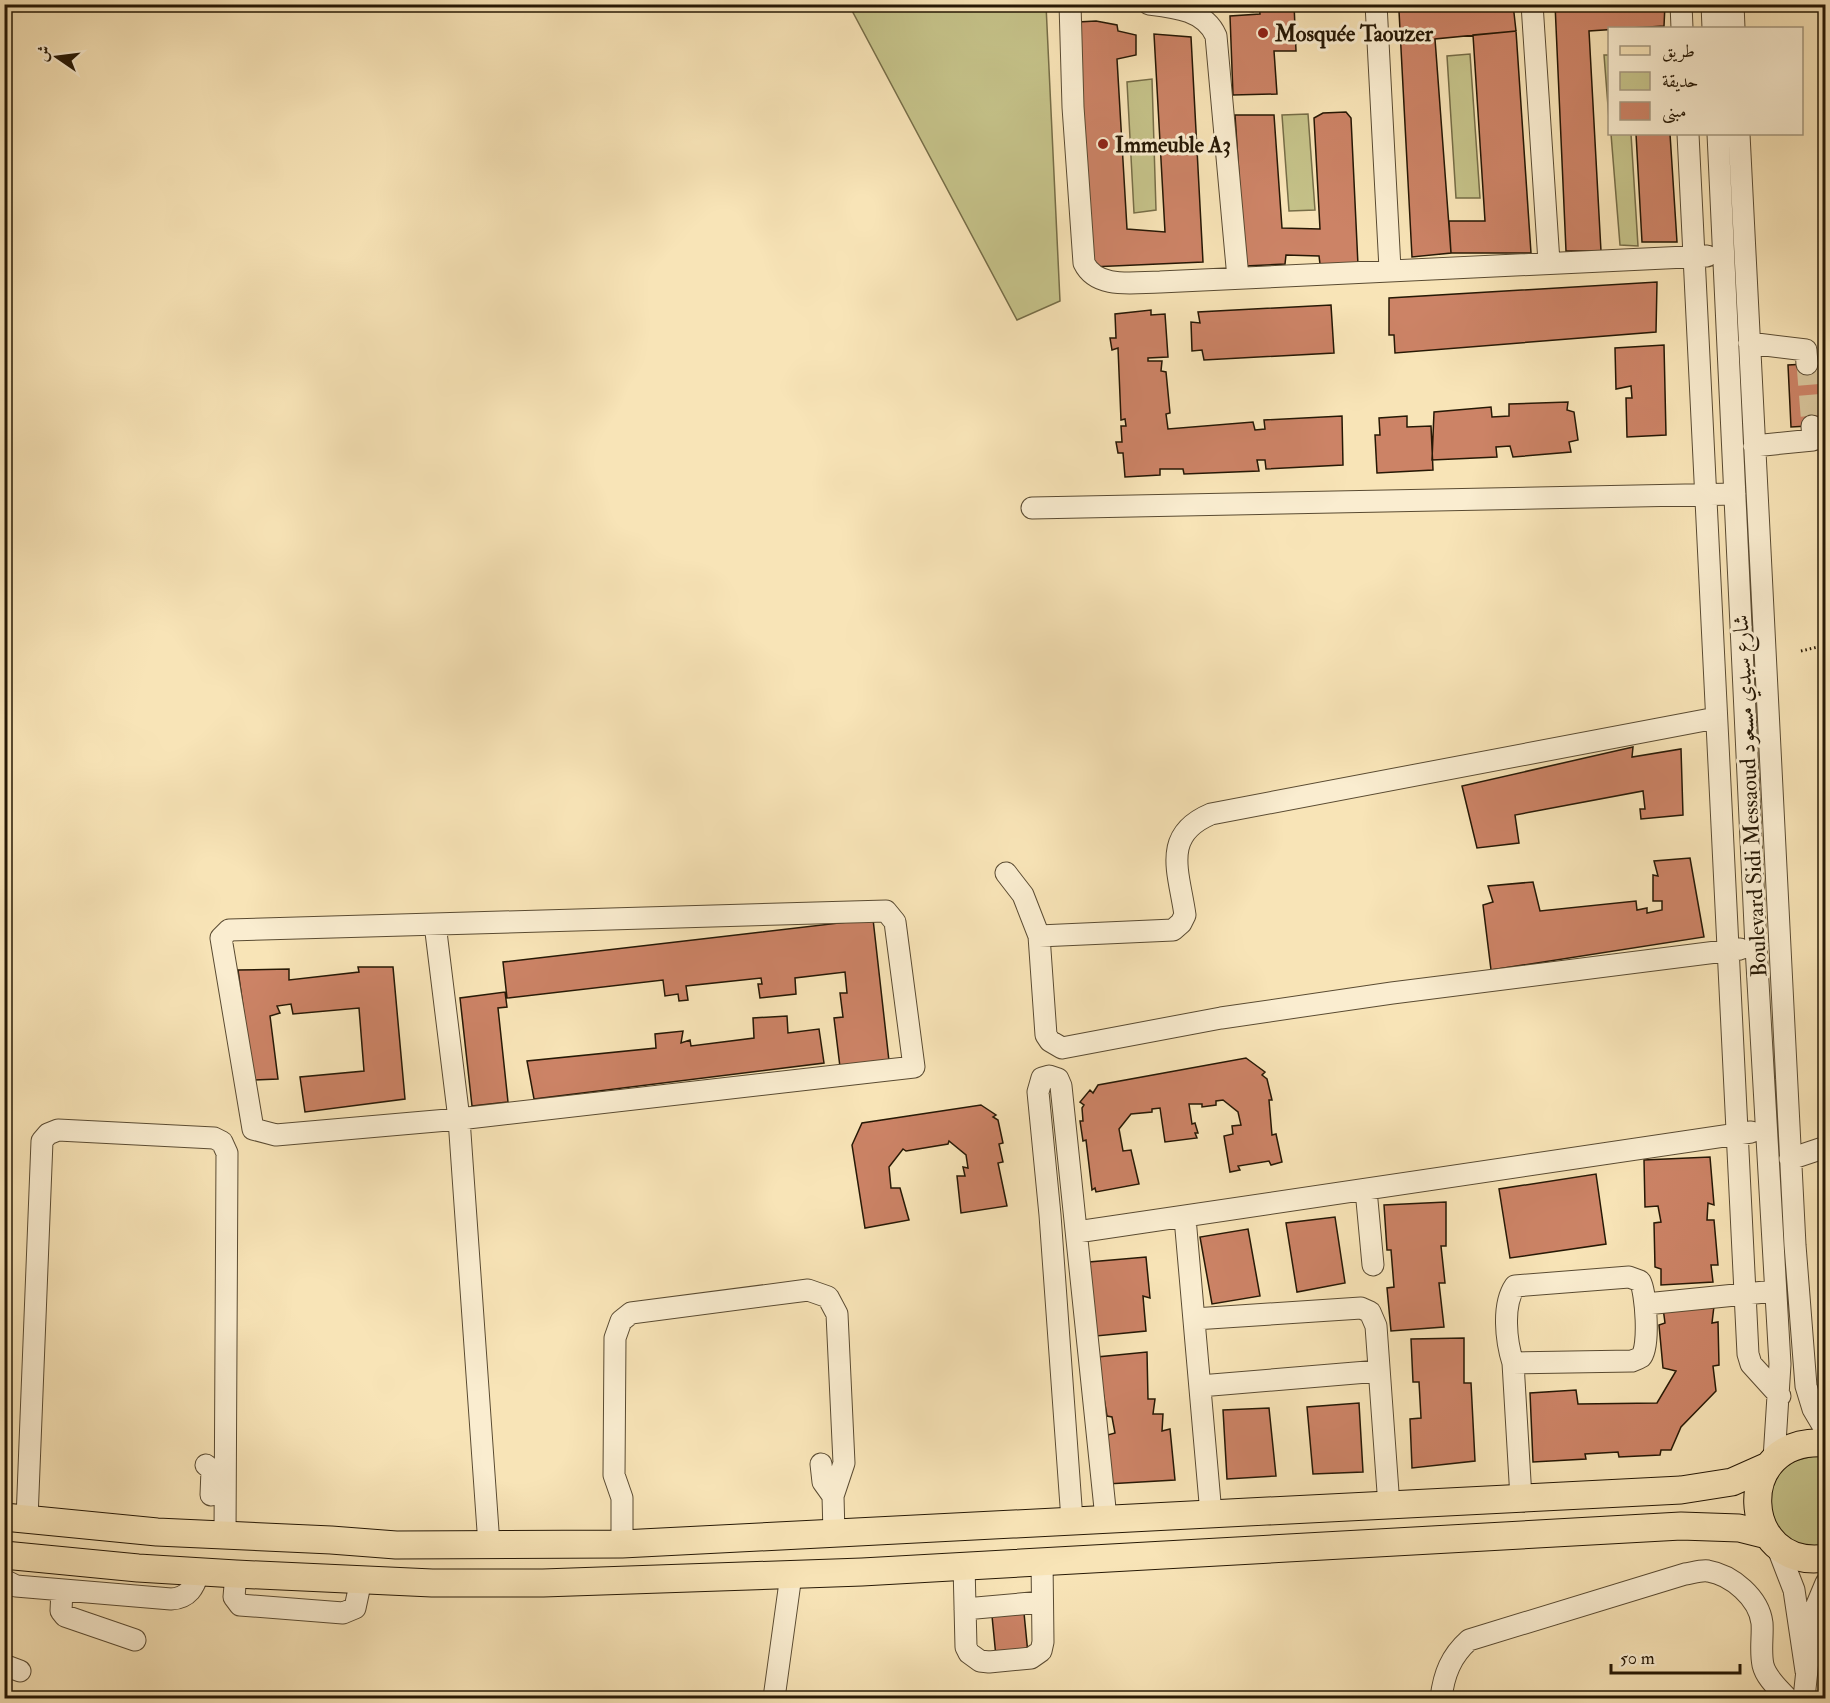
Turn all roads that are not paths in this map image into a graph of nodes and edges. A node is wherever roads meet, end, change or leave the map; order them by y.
1 (1070, 4) edge
2 (1149, 4) edge
3 (1376, 4) edge
4 (1532, 4) edge
5 (1681, 4) edge
6 (1712, 4) edge
7 (1733, 4) edge
8 (1682, 27) edge
9 (1713, 27) edge
10 (1734, 27) edge
11 (1688, 135) edge
12 (1718, 135) edge
13 (1739, 135) edge
14 (1723, 255) junction
15 (1694, 256) junction
16 (1549, 262) junction
17 (1390, 269) junction
18 (1238, 278) junction
19 (1749, 343) junction
20 (1807, 364) tunnel mouth
21 (1812, 426) dead end
22 (1754, 446) junction
23 (1735, 494) junction
24 (1704, 495) junction
25 (1032, 508) dead end
26 (1745, 690) junction
27 (1714, 693) junction
28 (1716, 718) junction
29 (1006, 873) dead end
30 (435, 924) junction
31 (1039, 936) junction
32 (1756, 947) junction
33 (1728, 951) junction
34 (459, 1119) junction
35 (1766, 1129) junction
36 (1737, 1134) junction
37 (1826, 1147) edge
38 (1790, 1159) junction
39 (1366, 1190) junction
40 (1050, 1215) junction
41 (1185, 1218) junction
42 (1076, 1222) junction
43 (1374, 1265) dead end
44 (1775, 1291) junction
45 (1745, 1294) junction
46 (1646, 1304) junction
47 (1194, 1319) junction
48 (1513, 1363) junction
49 (1379, 1371) junction
50 (1200, 1386) junction
51 (1780, 1396) junction
52 (1094, 1403) junction
53 (1065, 1406) junction
54 (1826, 1431) edge
55 (1826, 1443) edge
56 (1771, 1462) junction
57 (206, 1464) dead end
58 (821, 1464) dead end
59 (833, 1496) junction
60 (1521, 1498) junction
61 (1389, 1506) junction
62 (1211, 1514) junction
63 (16, 1518) edge
64 (1106, 1518) junction
65 (1072, 1520) junction
66 (834, 1534) junction
67 (217, 1536) junction
68 (1772, 1540) junction
69 (622, 1544) junction
70 (489, 1545) junction
71 (4, 1555) edge
72 (1826, 1558) edge
73 (1042, 1561) junction
74 (964, 1565) junction
75 (200, 1572) junction
76 (791, 1575) junction
77 (4, 1580) edge
78 (1826, 1583) edge
79 (62, 1590) junction
80 (1042, 1602) junction
81 (965, 1609) junction
82 (135, 1640) dead end
83 (1806, 1671) junction
84 (774, 1698) edge
85 (1442, 1698) edge
86 (1787, 1698) edge
87 (1804, 1698) edge

1 - 18 street
2 - 18 street
3 - 17 street
4 - 16 street
5 - 8 street
6 - 9 street
7 - 10 street
11 - 15 street
12 - 14 street, Boulevard Sidi Messaoud شارع سيدي مسعود
13 - 19 street, Boulevard Sidi Messaoud شارع سيدي مسعود
14 - 15 street
14 - 23 street, Boulevard Sidi Messaoud شارع سيدي مسعود
15 - 16 street
15 - 24 street
16 - 17 street
17 - 18 street
19 - 20 street
19 - 22 street, Boulevard Sidi Messaoud شارع سيدي مسعود
21 - 22 street
22 - 38 street, Boulevard Sidi Messaoud شارع سيدي مسعود
23 - 24 street
23 - 26 street, Boulevard Sidi Messaoud شارع سيدي مسعود
24 - 25 street
24 - 27 street
26 - 27 street
26 - 32 street, Boulevard Sidi Messaoud شارع سيدي مسعود
27 - 28 street
28 - 31 street
28 - 33 street
29 - 31 street
30 - 34 street
30 - 34 street
30 - 34 street
31 - 33 street
32 - 33 street
32 - 35 street, Boulevard Sidi Messaoud شارع سيدي مسعود
33 - 36 street
34 - 70 street
35 - 36 street
35 - 44 street, Boulevard Sidi Messaoud شارع سيدي مسعود
36 - 39 street
36 - 45 street
37 - 38 street
38 - 54 street, Boulevard Sidi Messaoud شارع سيدي مسعود
39 - 41 street
39 - 43 street
40 - 42 street
40 - 42 street
40 - 53 street
41 - 42 street
41 - 47 street
42 - 52 street
44 - 45 street
44 - 51 street, Boulevard Sidi Messaoud شارع سيدي مسعود
45 - 46 street
45 - 51 street
46 - 48 street
46 - 48 street
47 - 49 street
47 - 50 street
48 - 60 street
49 - 50 street
49 - 61 street
50 - 62 street
51 - 56 street, Boulevard Sidi Messaoud شارع سيدي مسعود
52 - 53 street
52 - 64 street
53 - 65 street
55 - 56 main road
56 - 60 main road
56 - 68 main road
57 - 67 street
58 - 59 street
59 - 66 street
59 - 69 street
60 - 61 main road
61 - 62 main road
62 - 64 main road
63 - 67 main road
63 - 67 street
64 - 65 main road
65 - 66 main road
66 - 69 main road
67 - 70 main road
68 - 72 main road
68 - 73 main road
68 - 83 street
69 - 70 main road
71 - 75 main road
73 - 74 main road
73 - 80 street
74 - 76 main road
74 - 81 street
75 - 76 main road
75 - 79 street
76 - 84 street
77 - 79 street
78 - 83 street
79 - 82 street
80 - 81 street
80 - 81 street
83 - 87 street
85 - 86 street

